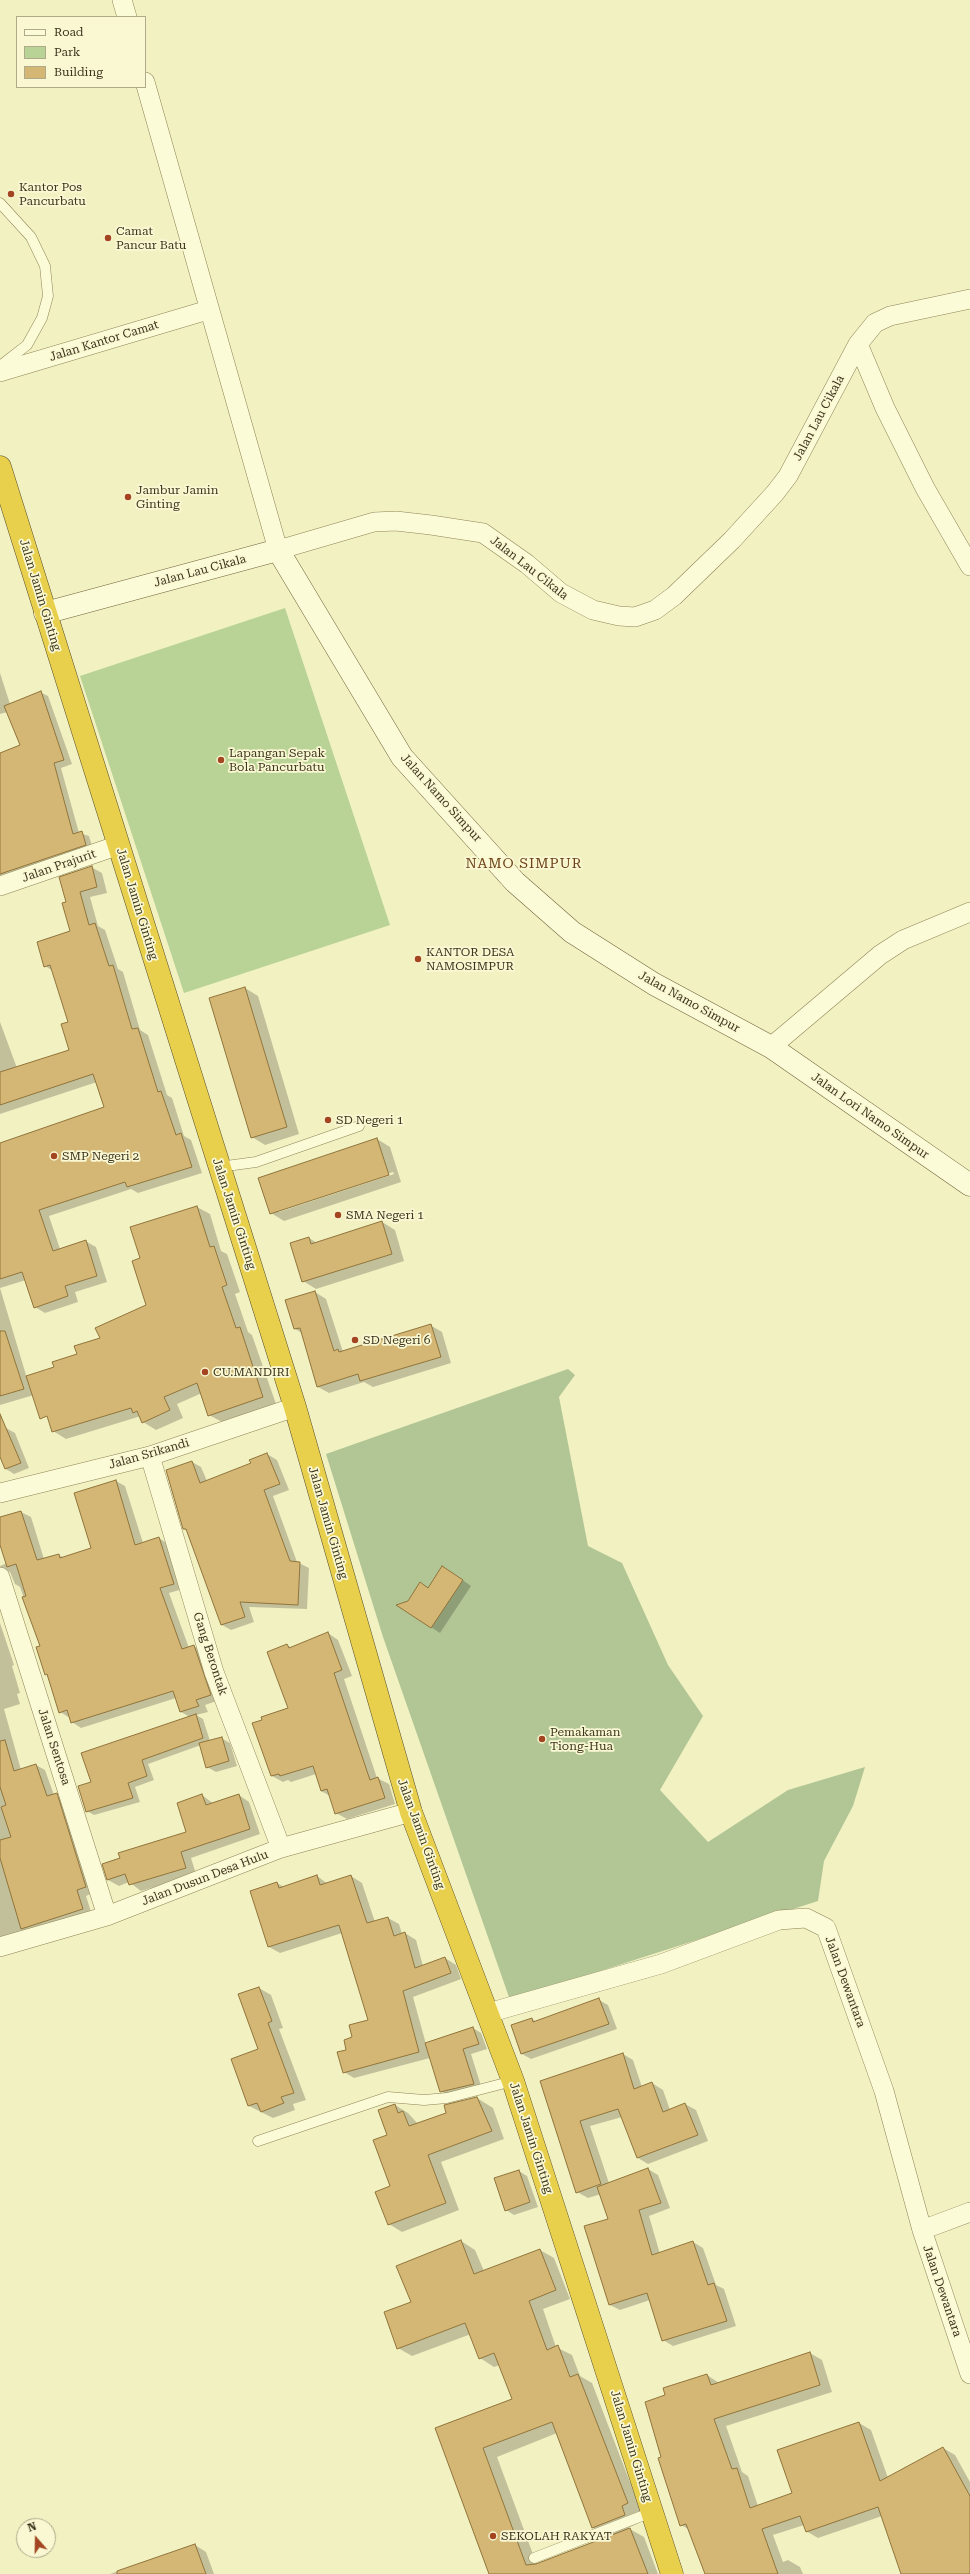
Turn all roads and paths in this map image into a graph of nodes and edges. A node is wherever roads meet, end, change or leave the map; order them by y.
1 (146, 86) edge
2 (0, 203) edge
3 (970, 299) edge
4 (208, 310) junction
5 (858, 344) junction
6 (0, 366) edge
7 (0, 372) edge
8 (0, 467) edge
9 (278, 550) junction
10 (970, 566) edge
11 (45, 613) junction
12 (119, 845) junction
13 (0, 886) edge
14 (970, 912) edge
15 (771, 1047) junction
16 (360, 1126) dead end
17 (219, 1167) junction
18 (970, 1185) edge
19 (295, 1406) junction
20 (150, 1456) junction
21 (0, 1493) edge
22 (0, 1577) edge
23 (411, 1812) junction
24 (281, 1848) junction
25 (107, 1916) junction
26 (0, 1947) edge
27 (488, 2013) junction
28 (513, 2081) junction
29 (258, 2141) dead end
30 (970, 2212) edge
31 (922, 2230) junction
32 (970, 2374) edge
33 (652, 2512) junction
34 (534, 2558) dead end
35 (672, 2574) edge

1 - 4 street
2 - 6 lane
3 - 5 street, Jalan Lau Cikala
4 - 7 street, Jalan Kantor Camat
4 - 9 street
5 - 9 street, Jalan Lau Cikala
5 - 10 street
8 - 11 highway, Jalan Jamin Ginting
9 - 11 street, Jalan Lau Cikala
9 - 15 street, Jalan Namo Simpur
11 - 12 highway, Jalan Jamin Ginting
12 - 13 street, Jalan Prajurit
12 - 17 highway, Jalan Jamin Ginting
14 - 15 street
15 - 18 street, Jalan Lori Namo Simpur
16 - 17 lane
17 - 19 highway, Jalan Jamin Ginting
19 - 20 street, Jalan Srikandi
19 - 23 highway, Jalan Jamin Ginting
20 - 21 street, Jalan Srikandi
20 - 24 street, Gang Berontak
22 - 25 street, Jalan Sentosa
23 - 24 street, Jalan Dusun Desa Hulu
23 - 27 highway, Jalan Jamin Ginting
24 - 25 street, Jalan Dusun Desa Hulu
25 - 26 street, Jalan Dusun Desa Hulu
27 - 28 highway, Jalan Jamin Ginting
27 - 31 street, Jalan Dewantara
28 - 29 lane
28 - 33 highway, Jalan Jamin Ginting
30 - 31 street
31 - 32 street, Jalan Dewantara
33 - 34 lane
33 - 35 highway, Jalan Jamin Ginting

